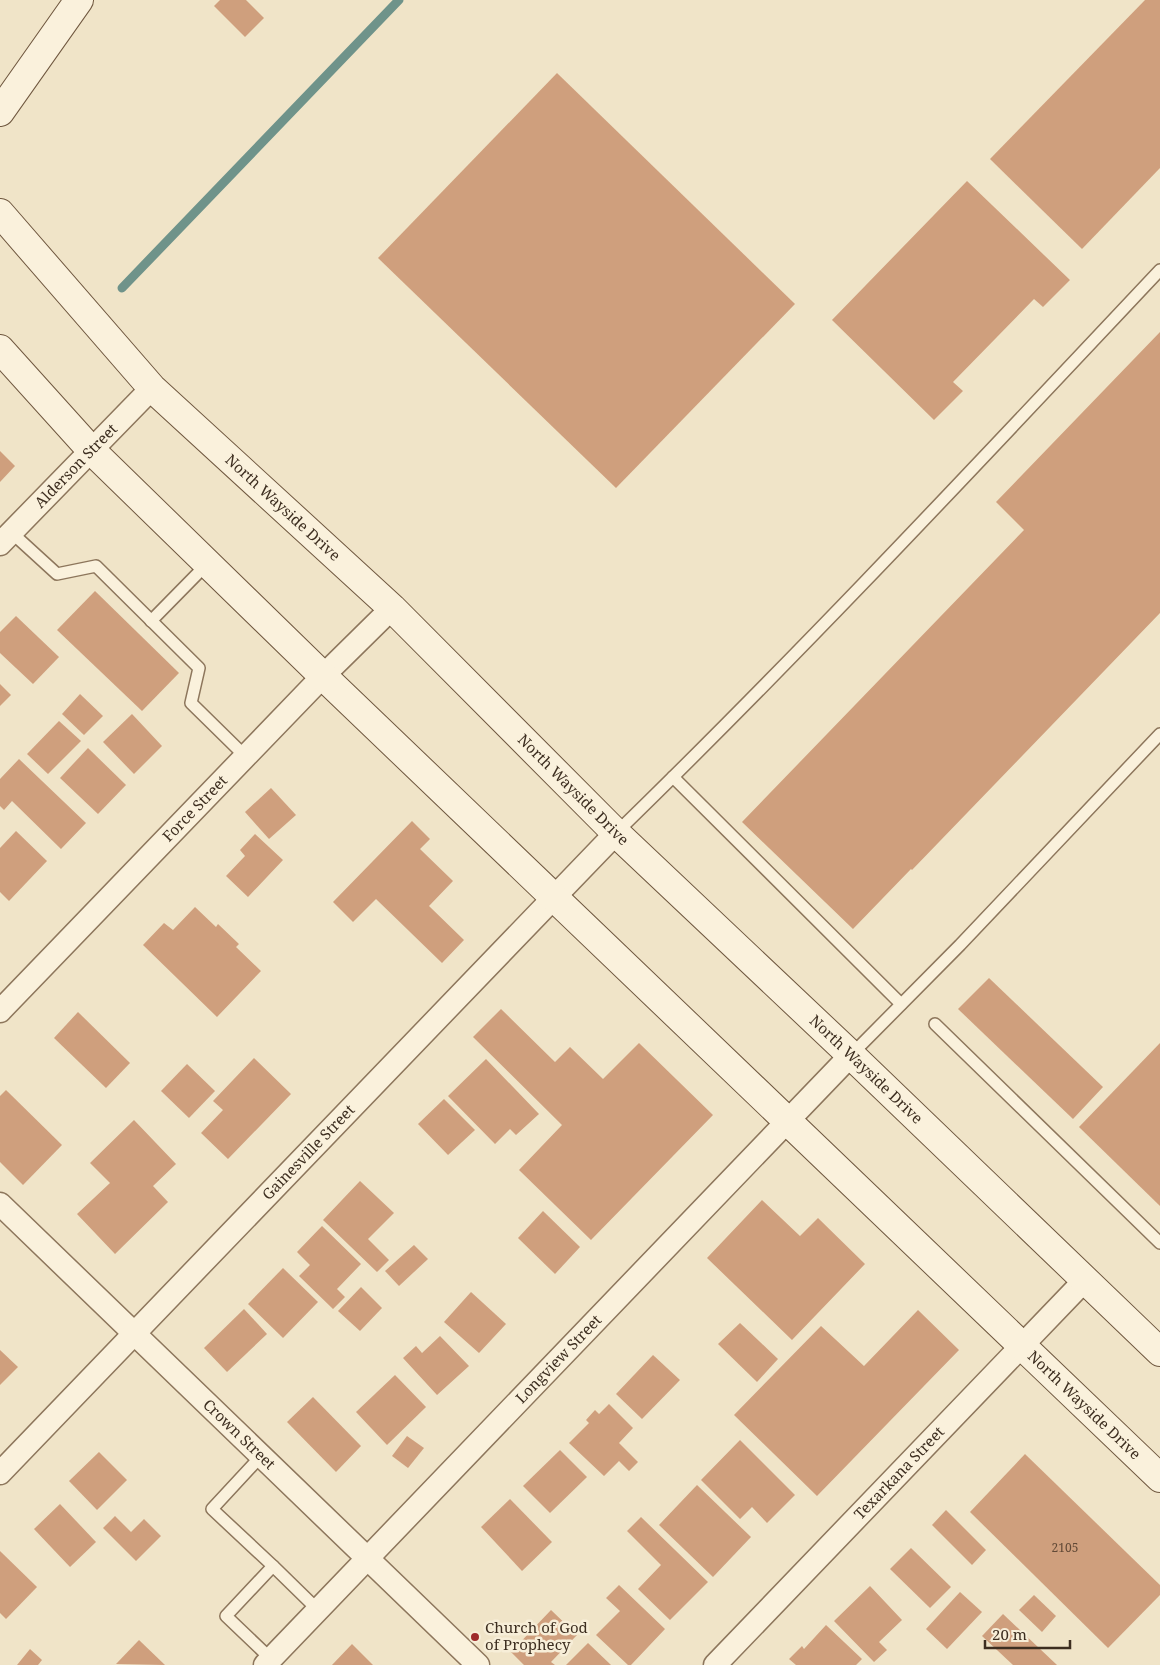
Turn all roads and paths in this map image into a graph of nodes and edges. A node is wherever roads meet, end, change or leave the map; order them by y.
1 (79, 0) edge
2 (0, 112) edge
3 (0, 213) edge
4 (1160, 270) edge
5 (0, 348) edge
6 (152, 388) junction
7 (91, 450) junction
8 (6, 538) edge
9 (207, 564) junction
10 (392, 608) junction
11 (152, 621) junction
12 (323, 676) junction
13 (1160, 734) edge
14 (246, 757) junction
15 (673, 777) junction
16 (616, 833) junction
17 (553, 897) junction
18 (902, 1004) junction
19 (0, 1011) edge
20 (935, 1024) dead end
21 (851, 1055) junction
22 (788, 1122) junction
23 (0, 1204) edge
24 (1160, 1243) edge
25 (1084, 1281) junction
26 (134, 1332) junction
27 (1021, 1345) junction
28 (1160, 1352) edge
29 (262, 1455) junction
30 (0, 1473) edge
31 (1160, 1478) edge
32 (368, 1558) junction
33 (273, 1566) junction
34 (318, 1610) junction
35 (268, 1662) edge
36 (478, 1665) edge
37 (715, 1665) edge

1 - 2 main road
3 - 6 main road, North Wayside Drive
4 - 15 lane
5 - 7 main road, North Wayside Drive
6 - 7 street, Alderson Street
6 - 10 main road, North Wayside Drive
7 - 8 street, Alderson Street
7 - 9 main road, North Wayside Drive
8 - 11 lane
9 - 11 lane
9 - 12 main road, North Wayside Drive
10 - 12 street, Force Street
10 - 16 main road, North Wayside Drive
11 - 14 lane
12 - 14 street, Force Street
12 - 17 main road, North Wayside Drive
13 - 18 lane
14 - 19 street, Force Street
15 - 16 lane
15 - 18 lane
16 - 17 street, Gainesville Street
16 - 21 main road, North Wayside Drive
17 - 22 main road, North Wayside Drive
17 - 26 street, Gainesville Street
18 - 21 lane
20 - 24 lane
21 - 22 street, Longview Street
21 - 25 main road, North Wayside Drive
22 - 27 main road, North Wayside Drive
22 - 32 street, Longview Street
23 - 26 street, Crown Street
25 - 27 street, Texarkana Street
25 - 28 main road, North Wayside Drive
26 - 29 street, Crown Street
26 - 30 street, Gainesville Street
27 - 31 main road, North Wayside Drive
27 - 37 street, Texarkana Street
29 - 32 street, Crown Street
29 - 33 lane
32 - 34 street, Longview Street
32 - 36 street, Crown Street
33 - 34 lane
33 - 35 lane
34 - 35 street, Longview Street

